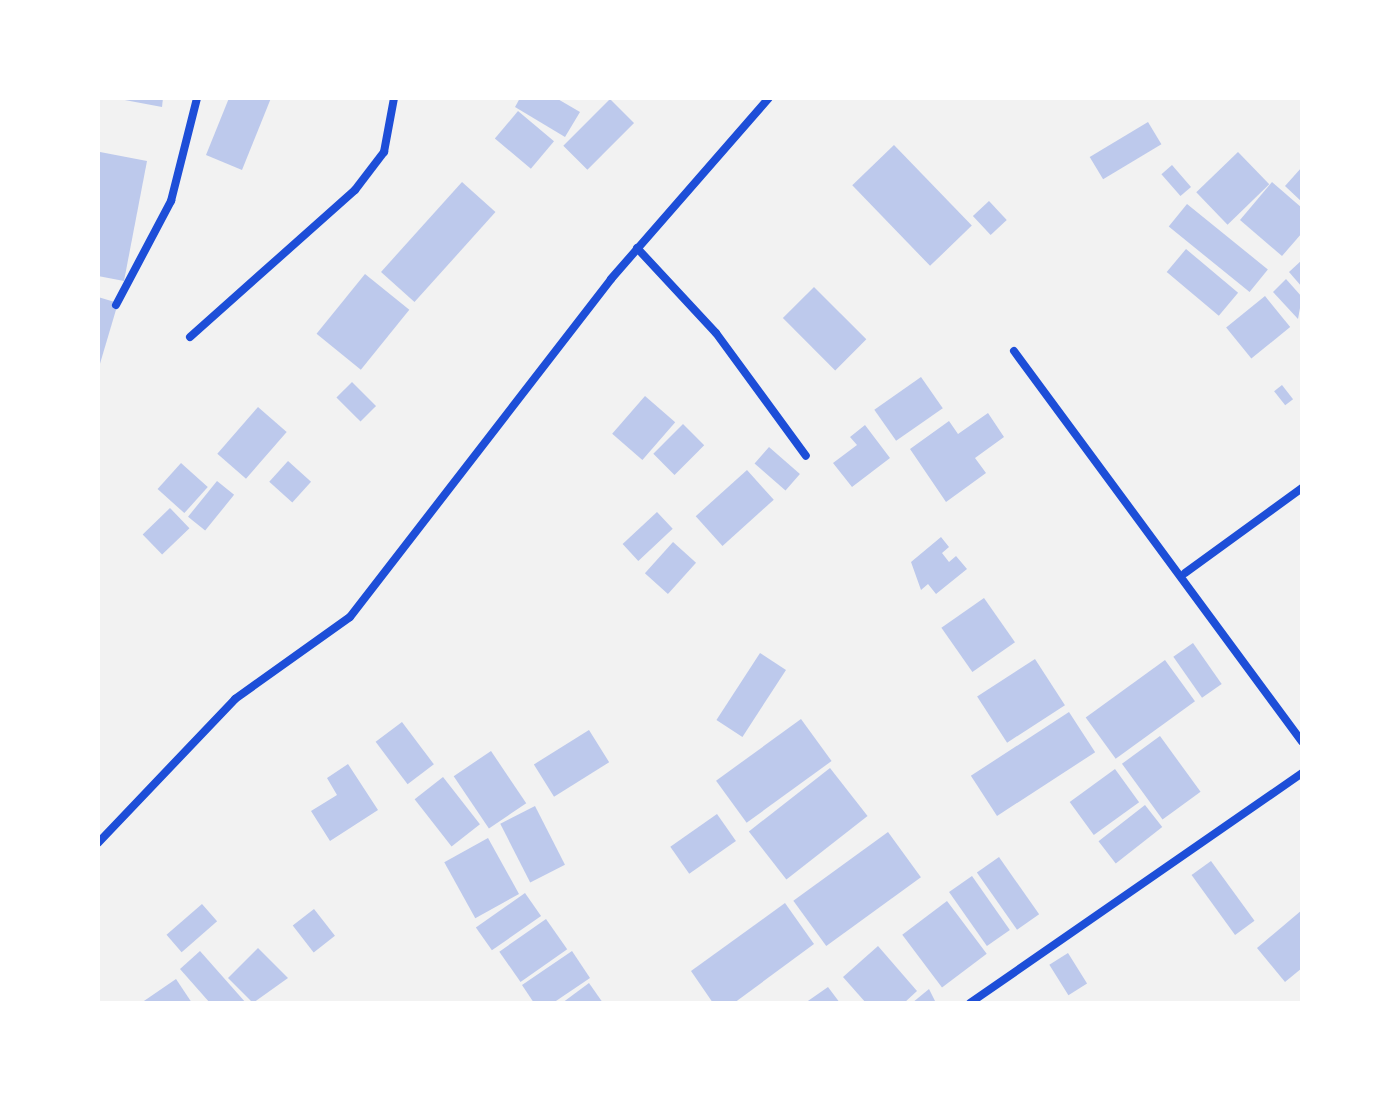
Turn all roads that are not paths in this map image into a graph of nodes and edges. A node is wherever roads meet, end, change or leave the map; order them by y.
1 (197, 98) edge
2 (394, 98) edge
3 (769, 98) edge
4 (637, 248) junction
5 (116, 305) dead end
6 (190, 337) dead end
7 (1014, 351) dead end
8 (806, 456) dead end
9 (1302, 488) edge
10 (1185, 573) junction
11 (1302, 741) edge
12 (1302, 773) edge
13 (98, 843) edge
14 (970, 1003) edge

1 - 5 street
2 - 6 street
3 - 4 street
4 - 8 street
4 - 13 street
7 - 10 street
9 - 10 street
10 - 11 street
12 - 14 street

